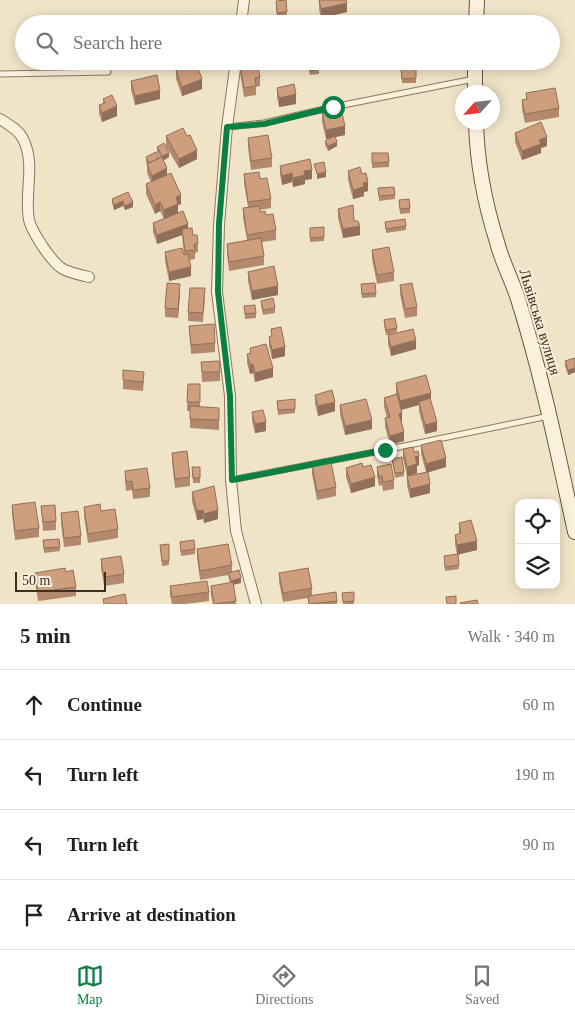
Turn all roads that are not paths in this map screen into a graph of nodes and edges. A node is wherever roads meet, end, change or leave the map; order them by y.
1 (244, 0) edge
2 (477, 0) edge
3 (242, 15) edge
4 (476, 15) edge
5 (235, 70) edge
6 (475, 70) edge
7 (108, 72) dead end
8 (0, 74) edge
9 (475, 85) edge
10 (455, 89) edge
11 (0, 119) edge
12 (227, 127) junction
13 (476, 130) edge
14 (89, 277) dead end
15 (550, 416) junction
16 (232, 480) junction
17 (575, 532) edge
18 (256, 604) edge

1 - 3 street
2 - 4 street
5 - 12 street
6 - 9 street
7 - 8 lane
10 - 12 lane
11 - 14 street
12 - 16 street
13 - 15 street, Львівська вулиця
15 - 16 lane
15 - 17 street, Львівська вулиця
16 - 18 street

